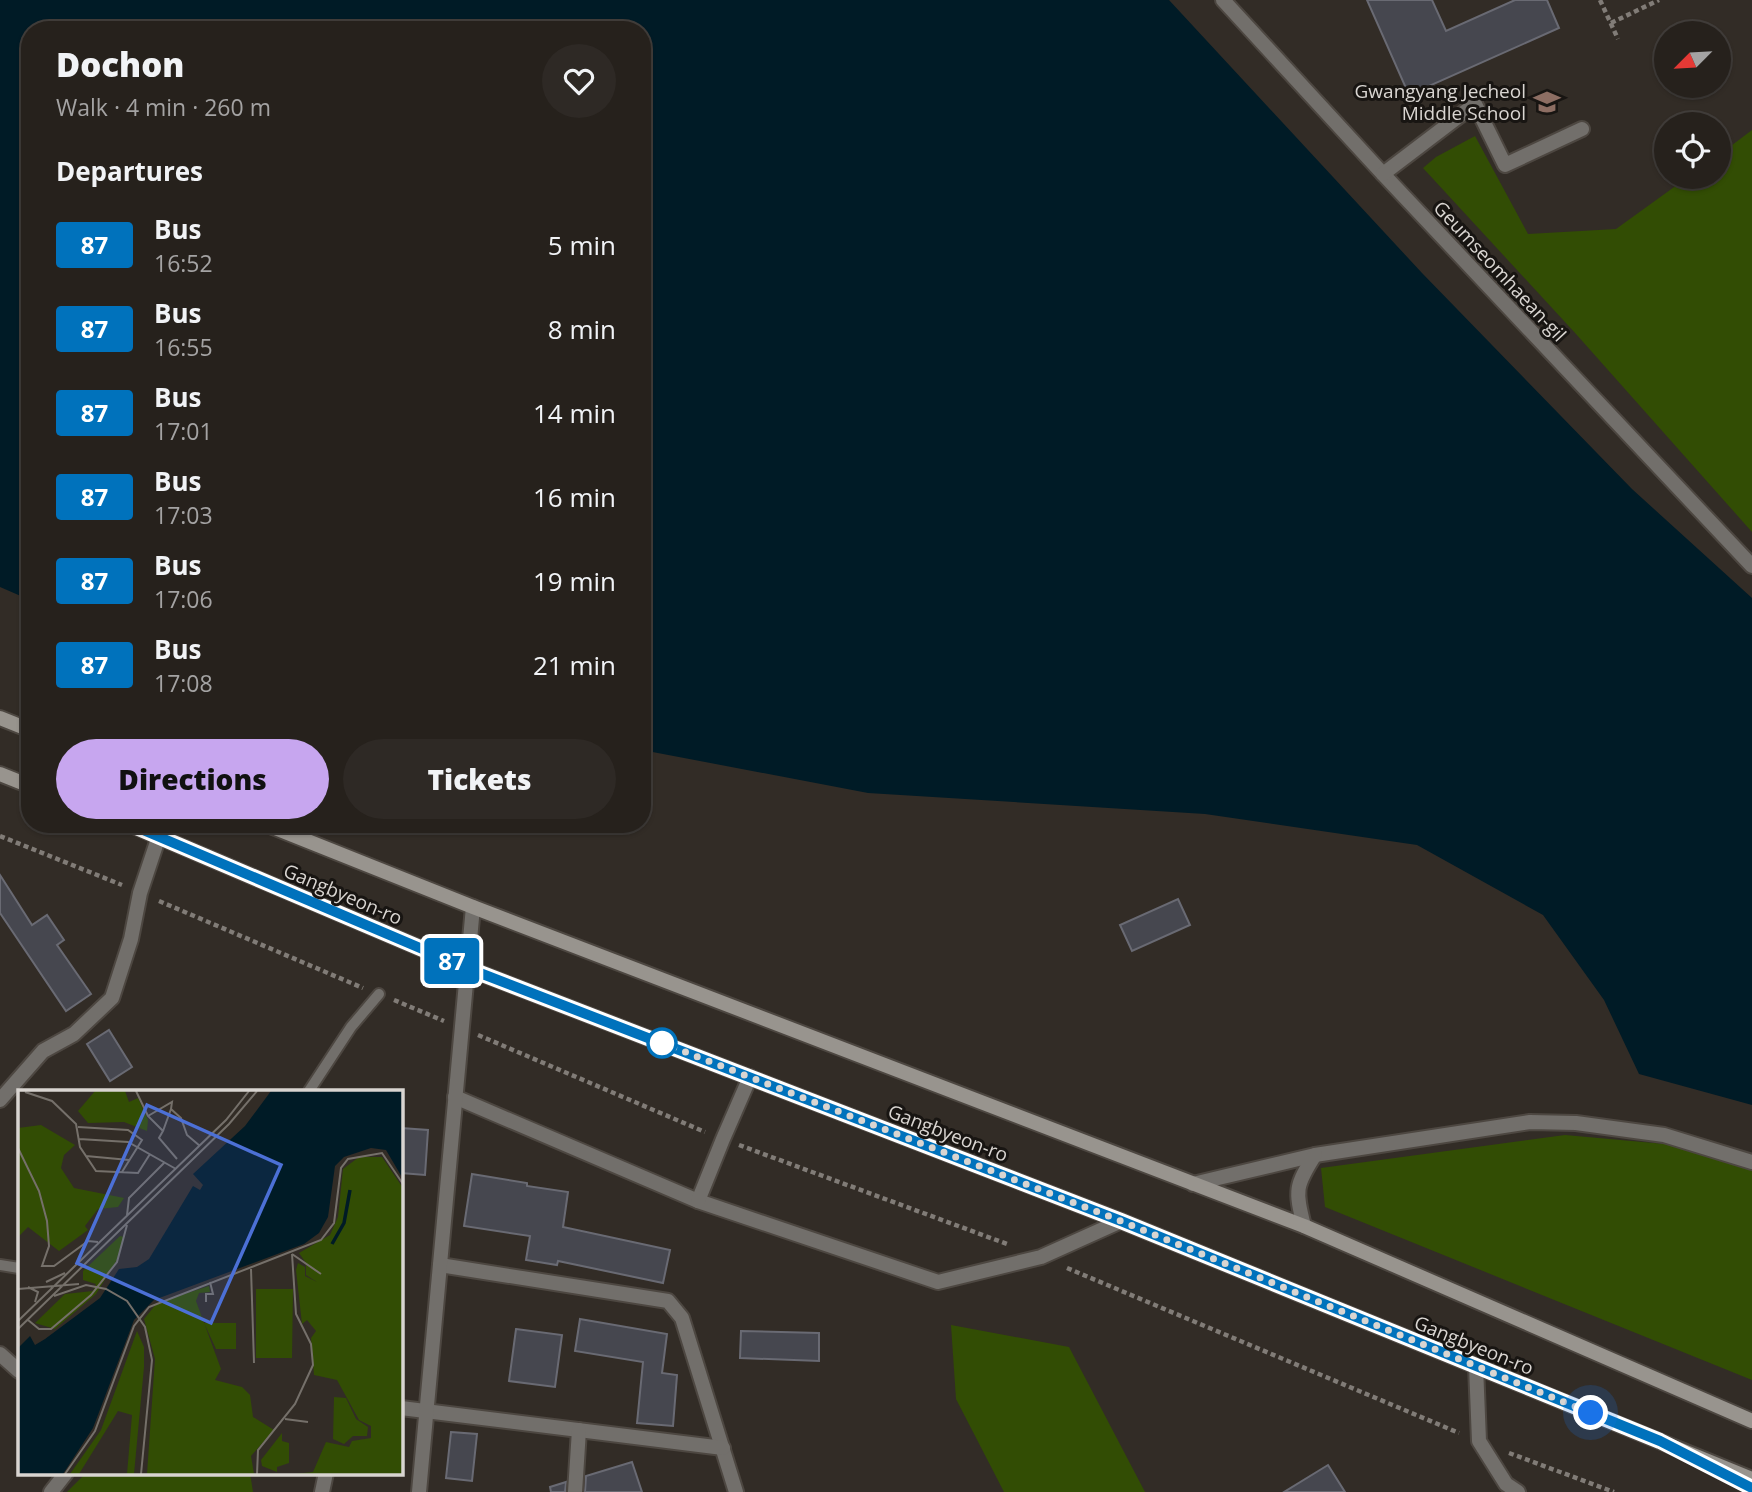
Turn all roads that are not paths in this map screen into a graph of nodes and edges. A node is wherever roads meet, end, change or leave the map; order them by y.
1 (1223, 0) edge
2 (1582, 129) dead end
3 (1382, 174) junction
4 (1752, 566) edge
5 (0, 718) edge
6 (21, 726) edge
7 (0, 774) edge
8 (21, 782) edge
9 (152, 833) edge
10 (288, 833) edge
11 (159, 836) junction
12 (473, 907) junction
13 (467, 968) junction
14 (379, 994) road end
15 (750, 1077) junction
16 (310, 1090) edge
17 (455, 1097) junction
18 (0, 1100) edge
19 (1315, 1155) junction
20 (1752, 1161) edge
21 (1194, 1184) junction
22 (698, 1201) junction
23 (1121, 1221) junction
24 (1304, 1226) junction
25 (0, 1265) edge
26 (440, 1265) junction
27 (18, 1268) edge
28 (0, 1354) edge
29 (1476, 1366) junction
30 (18, 1370) edge
31 (1679, 1390) junction
32 (402, 1408) edge
33 (1752, 1410) edge
34 (427, 1411) junction
35 (1752, 1421) edge
36 (579, 1430) junction
37 (1660, 1441) junction
38 (723, 1448) junction
39 (65, 1474) edge
40 (326, 1474) edge
41 (1752, 1479) edge
42 (1752, 1488) edge
43 (51, 1492) edge
44 (322, 1492) edge
45 (419, 1492) edge
46 (575, 1492) edge
47 (736, 1492) edge
48 (1518, 1492) edge

1 - 3 street, Geumseomhaean-gil
2 - 3 street
3 - 4 street, Geumseomhaean-gil
5 - 6 main road
7 - 8 main road
9 - 11 main road, Gangbyeon-ro
10 - 12 main road, Gangbyeon-ro
11 - 13 main road, Gangbyeon-ro
11 - 18 street
12 - 13 street
12 - 21 main road, Gangbyeon-ro
13 - 15 main road, Gangbyeon-ro
13 - 17 street
14 - 16 lane
15 - 22 street
15 - 23 main road, Gangbyeon-ro
17 - 22 street
17 - 26 street
19 - 20 street
19 - 21 street
19 - 24 street
21 - 24 main road, Gangbyeon-ro
22 - 23 street
23 - 29 main road, Gangbyeon-ro
24 - 31 main road, Gangbyeon-ro
25 - 27 lane
26 - 34 street
26 - 38 street
28 - 30 street
29 - 37 main road, Gangbyeon-ro
29 - 48 street
31 - 33 main road
31 - 35 main road, Gangbyeon-ro
32 - 34 street
34 - 36 street
34 - 45 street
36 - 38 street
36 - 46 street
37 - 41 main road, Gangbyeon-ro
37 - 42 main road
38 - 47 street
39 - 43 street
40 - 44 street

